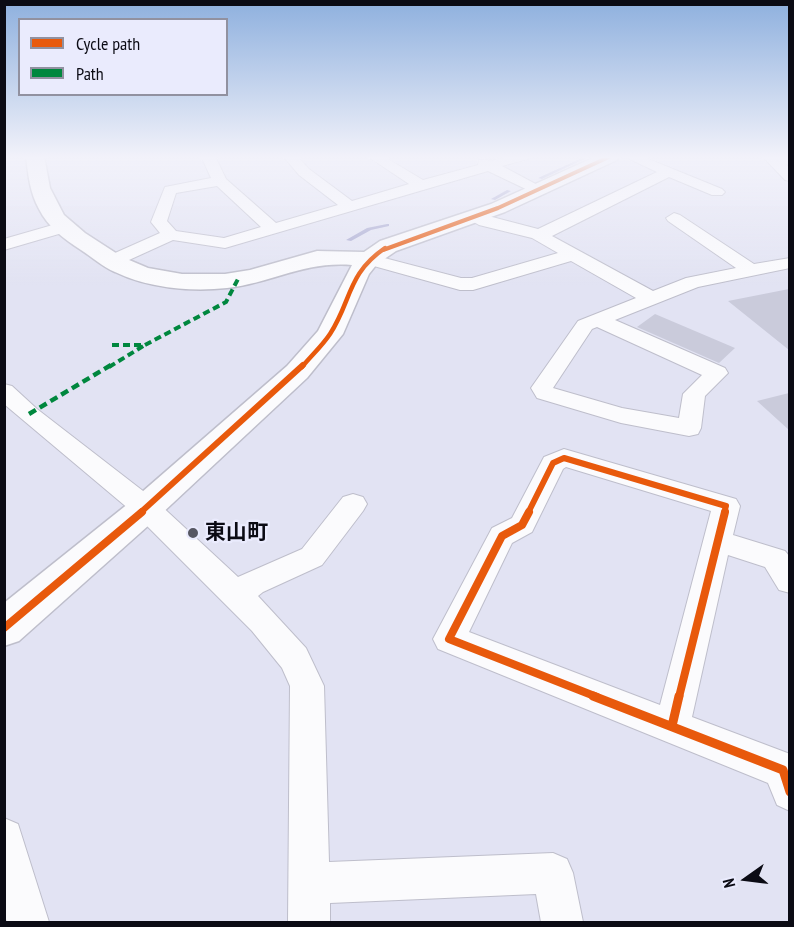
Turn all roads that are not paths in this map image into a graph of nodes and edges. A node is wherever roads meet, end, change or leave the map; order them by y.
1 (43, 199) edge
2 (167, 199) edge
3 (240, 199) edge
4 (340, 199) edge
5 (377, 199) edge
6 (516, 199) edge
7 (613, 199) edge
8 (350, 207) junction
9 (474, 217) junction
10 (674, 218) dead end
11 (63, 227) junction
12 (273, 229) junction
13 (171, 235) junction
14 (540, 235) junction
15 (4, 245) edge
16 (575, 254) junction
17 (369, 259) junction
18 (112, 261) junction
19 (789, 263) edge
20 (752, 271) junction
21 (651, 298) junction
22 (597, 320) junction
23 (4, 391) edge
24 (354, 504) dead end
25 (146, 508) junction
26 (718, 541) junction
27 (789, 581) edge
28 (237, 596) junction
29 (4, 628) edge
30 (672, 726) junction
31 (789, 792) edge
32 (4, 838) edge
33 (310, 903) edge
34 (28, 922) edge
35 (562, 922) edge

1 - 11 street
2 - 13 street
3 - 12 street
4 - 8 street
5 - 8 street
6 - 9 street
7 - 14 street
8 - 12 street
9 - 14 street
9 - 17 street
10 - 20 street
11 - 15 street
11 - 18 street
12 - 13 street
13 - 18 street
14 - 16 street
16 - 17 street
16 - 21 street
17 - 18 street
17 - 25 street
19 - 20 street
20 - 21 street
21 - 22 street
22 - 22 street
23 - 25 street
24 - 28 street
25 - 28 street
25 - 29 street
26 - 27 street
26 - 30 street
26 - 30 street
28 - 33 street
30 - 31 street
32 - 34 street
33 - 35 street

